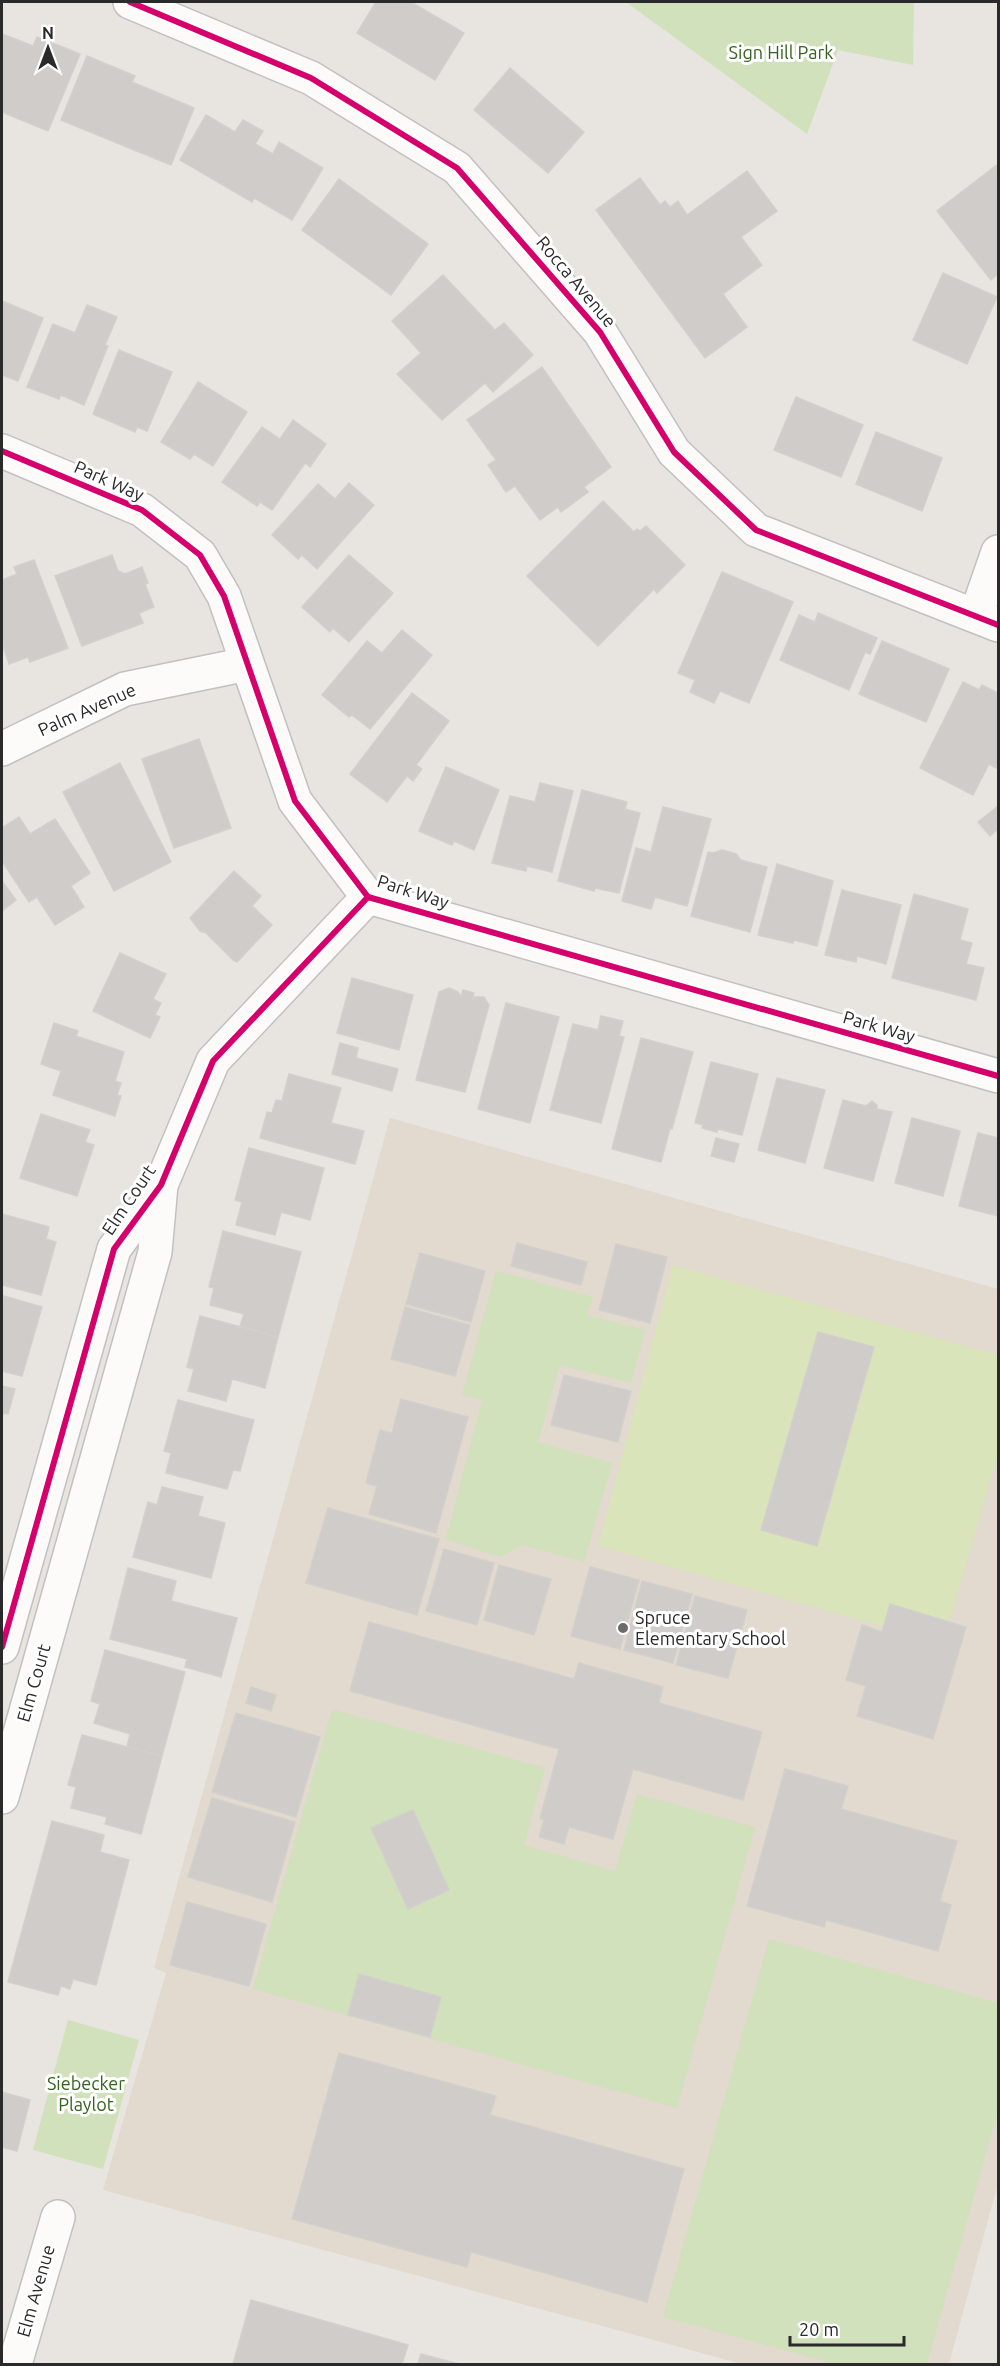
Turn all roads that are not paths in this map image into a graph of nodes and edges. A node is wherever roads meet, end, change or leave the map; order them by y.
1 (130, 2) edge
2 (2, 451) edge
3 (999, 552) edge
4 (987, 620) edge
5 (247, 663) junction
6 (2, 749) edge
7 (368, 897) junction
8 (999, 1076) edge
9 (161, 1185) junction
10 (2, 1647) edge
11 (2, 1797) edge
12 (58, 2217) dead end
13 (15, 2364) edge

1 - 4 street, Rocca Avenue
2 - 5 street, Park Way
3 - 4 street
5 - 6 street, Palm Avenue
5 - 7 street, Park Way
7 - 8 street, Park Way
7 - 9 street, Elm Court
9 - 10 street, Elm Court
9 - 11 street, Elm Court
12 - 13 street, Elm Avenue

